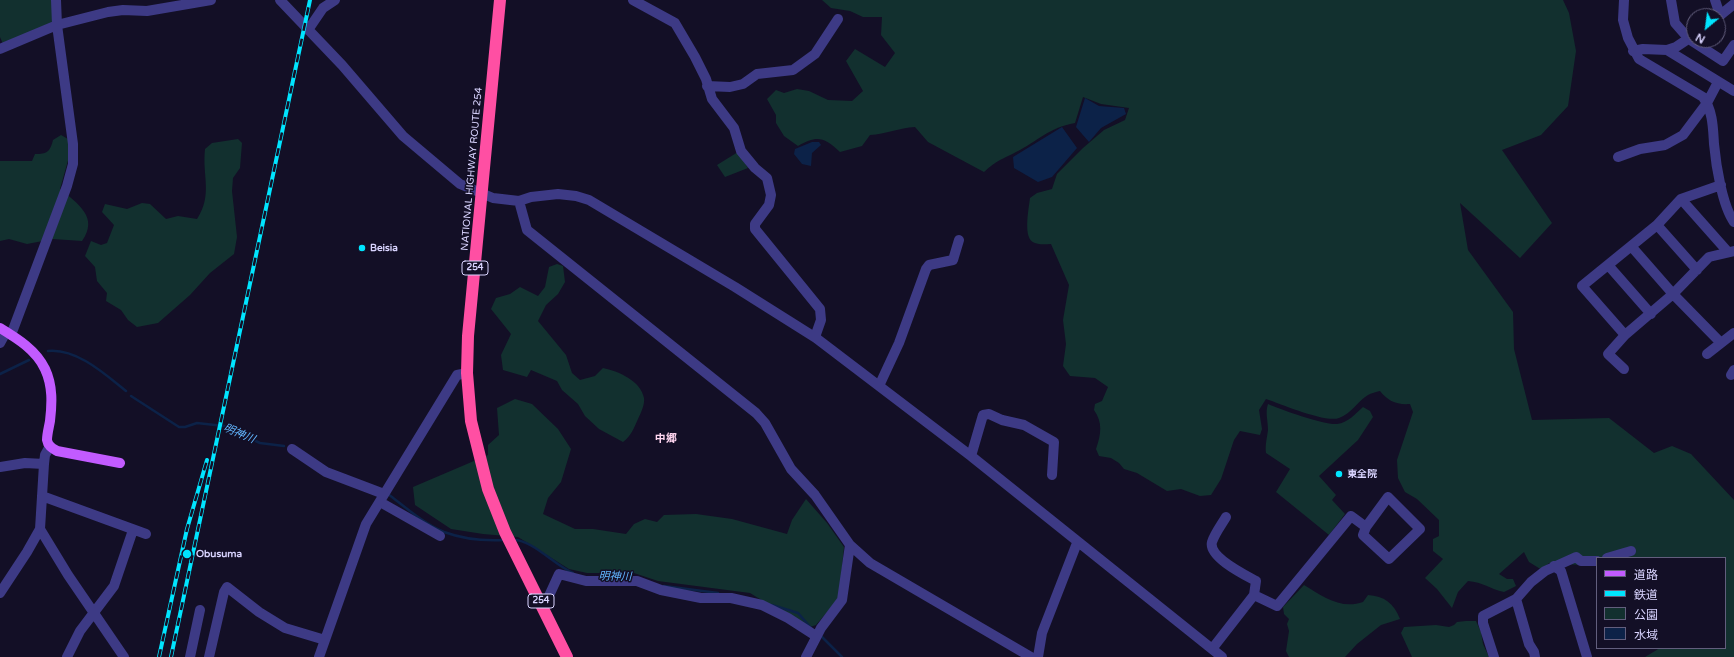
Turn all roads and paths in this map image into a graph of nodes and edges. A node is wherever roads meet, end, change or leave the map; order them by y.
1 (56, 0) edge
2 (211, 0) edge
3 (280, 0) edge
4 (335, 0) edge
5 (500, 0) edge
6 (633, 0) edge
7 (1624, 0) edge
8 (1671, 0) edge
9 (1734, 4) edge
10 (1726, 10) edge
11 (838, 18) dead end
12 (57, 26) junction
13 (308, 30) junction
14 (1686, 32) edge
15 (1686, 40) edge
16 (1734, 45) edge
17 (1706, 48) edge
18 (0, 49) edge
19 (1667, 50) junction
20 (1634, 51) junction
21 (1718, 82) junction
22 (707, 86) junction
23 (1734, 91) edge
24 (1707, 103) junction
25 (1618, 156) dead end
26 (1721, 185) junction
27 (483, 195) junction
28 (1681, 199) junction
29 (519, 201) junction
30 (1734, 222) edge
31 (1657, 225) junction
32 (959, 240) dead end
33 (1631, 246) junction
34 (1731, 251) edge
35 (1608, 265) junction
36 (1697, 270) junction
37 (1673, 294) junction
38 (1650, 314) junction
39 (6, 332) edge
40 (1734, 333) edge
41 (1625, 335) junction
42 (814, 337) junction
43 (0, 343) edge
44 (1721, 343) junction
45 (1707, 354) dead end
46 (1624, 369) dead end
47 (467, 373) junction
48 (879, 386) junction
49 (50, 446) junction
50 (292, 449) dead end
51 (970, 456) junction
52 (120, 463) dead end
53 (44, 464) junction
54 (0, 467) edge
55 (1052, 475) dead end
56 (42, 496) junction
57 (382, 498) junction
58 (1226, 517) dead end
59 (1366, 527) junction
60 (40, 529) junction
61 (133, 530) junction
62 (146, 534) dead end
63 (440, 536) dead end
64 (1077, 543) junction
65 (850, 545) junction
66 (1631, 551) dead end
67 (1610, 557) edge
68 (1596, 561) edge
69 (1554, 566) junction
70 (0, 593) edge
71 (1254, 594) junction
72 (1516, 599) junction
73 (542, 604) junction
74 (200, 610) dead end
75 (95, 613) junction
76 (818, 633) junction
77 (325, 640) junction
78 (1212, 649) junction
79 (67, 657) edge
80 (124, 657) edge
81 (190, 657) edge
82 (209, 657) edge
83 (319, 657) edge
84 (566, 657) edge
85 (806, 657) edge
86 (1031, 657) edge
87 (1038, 657) edge
88 (1222, 657) edge
89 (1494, 657) edge
90 (1535, 657) edge
91 (1587, 657) edge

1 - 12 street
2 - 12 street
3 - 13 street
4 - 13 street
5 - 27 highway, NATIONAL HIGHWAY ROUTE 254 / 254
6 - 22 street
7 - 20 street
8 - 14 street
9 - 10 street
11 - 22 street
12 - 18 street
12 - 39 street
13 - 27 street
15 - 19 street
16 - 17 street
19 - 20 street
19 - 21 street
20 - 24 street
21 - 23 street
21 - 24 street
22 - 42 street
24 - 25 street
24 - 26 street
26 - 28 street
26 - 30 street
27 - 29 street
27 - 47 highway, NATIONAL HIGHWAY ROUTE 254 / 254
28 - 31 street
28 - 34 street
29 - 42 street
29 - 65 street
31 - 33 street
31 - 36 street
32 - 48 street
33 - 35 street
33 - 37 street
34 - 36 street
35 - 38 street
35 - 41 street
36 - 37 street
37 - 38 street
37 - 44 street
38 - 41 street
39 - 43 street
39 - 49 main road
40 - 44 street
41 - 46 street
42 - 48 street
44 - 45 street
47 - 57 street
47 - 73 highway, NATIONAL HIGHWAY ROUTE 254 / 254
48 - 51 street
49 - 52 main road
49 - 53 street
50 - 57 street
51 - 55 street
51 - 64 street
53 - 54 street
53 - 56 street
56 - 60 street
56 - 61 street
57 - 63 street
57 - 77 street
58 - 71 street
59 - 59 street
59 - 71 street
60 - 70 street
60 - 75 street
61 - 62 street
61 - 75 street
64 - 78 street
64 - 87 street
65 - 76 street
65 - 86 street
66 - 67 street
68 - 69 street
69 - 72 street
69 - 91 street
71 - 78 street
72 - 89 street
72 - 90 street
73 - 76 street
73 - 84 highway, NATIONAL HIGHWAY ROUTE 254 / 254
74 - 81 street
75 - 79 street
75 - 80 street
76 - 85 street
77 - 82 street
77 - 83 street
78 - 88 street

